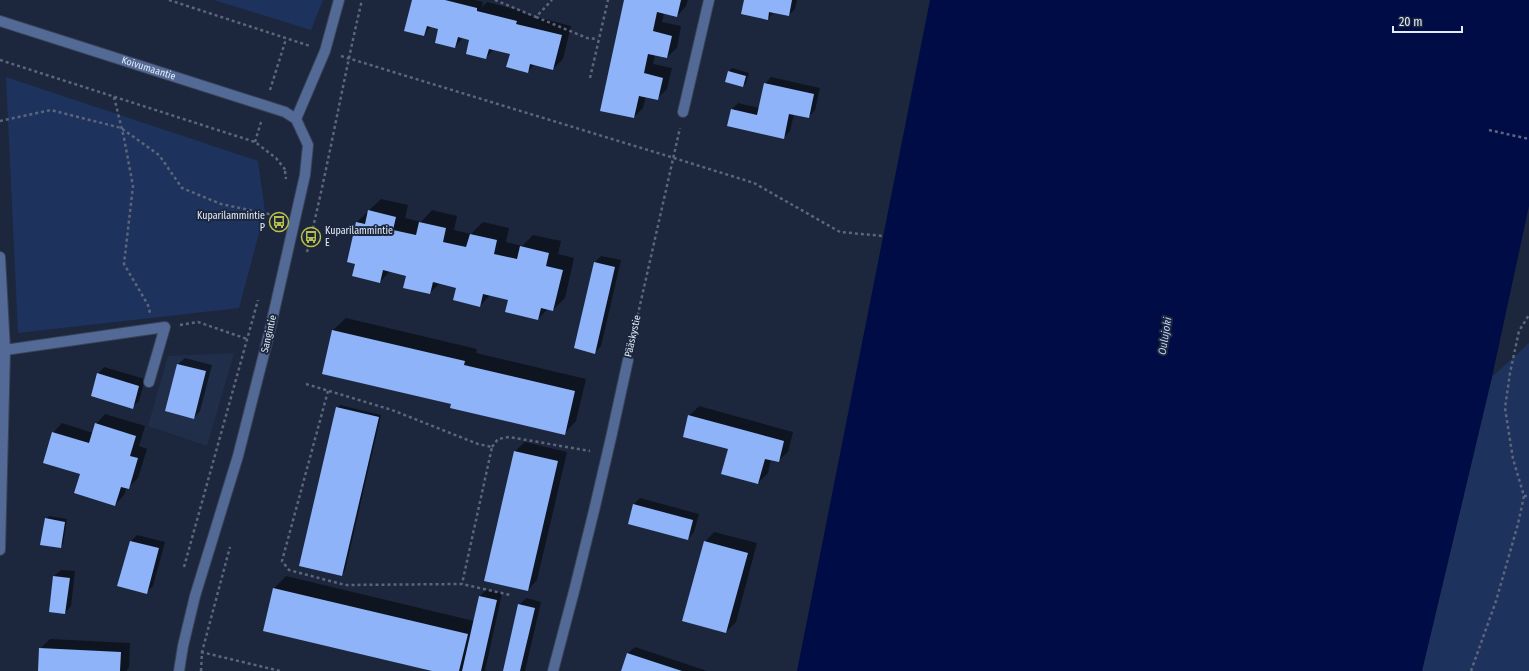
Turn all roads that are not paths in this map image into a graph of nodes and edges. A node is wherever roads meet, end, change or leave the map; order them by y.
1 (339, 0) edge
2 (709, 0) edge
3 (0, 22) edge
4 (683, 112) road end
5 (296, 119) junction
6 (0, 257) edge
7 (2, 351) edge
8 (628, 360) road end
9 (149, 382) dead end
10 (0, 550) edge
11 (179, 671) edge
12 (553, 671) edge

1 - 5 street
2 - 4 street
3 - 5 street, Koivumaantie
5 - 11 street, Sangintie
6 - 7 street
7 - 9 street
7 - 10 street
8 - 12 street, Pääskystie

